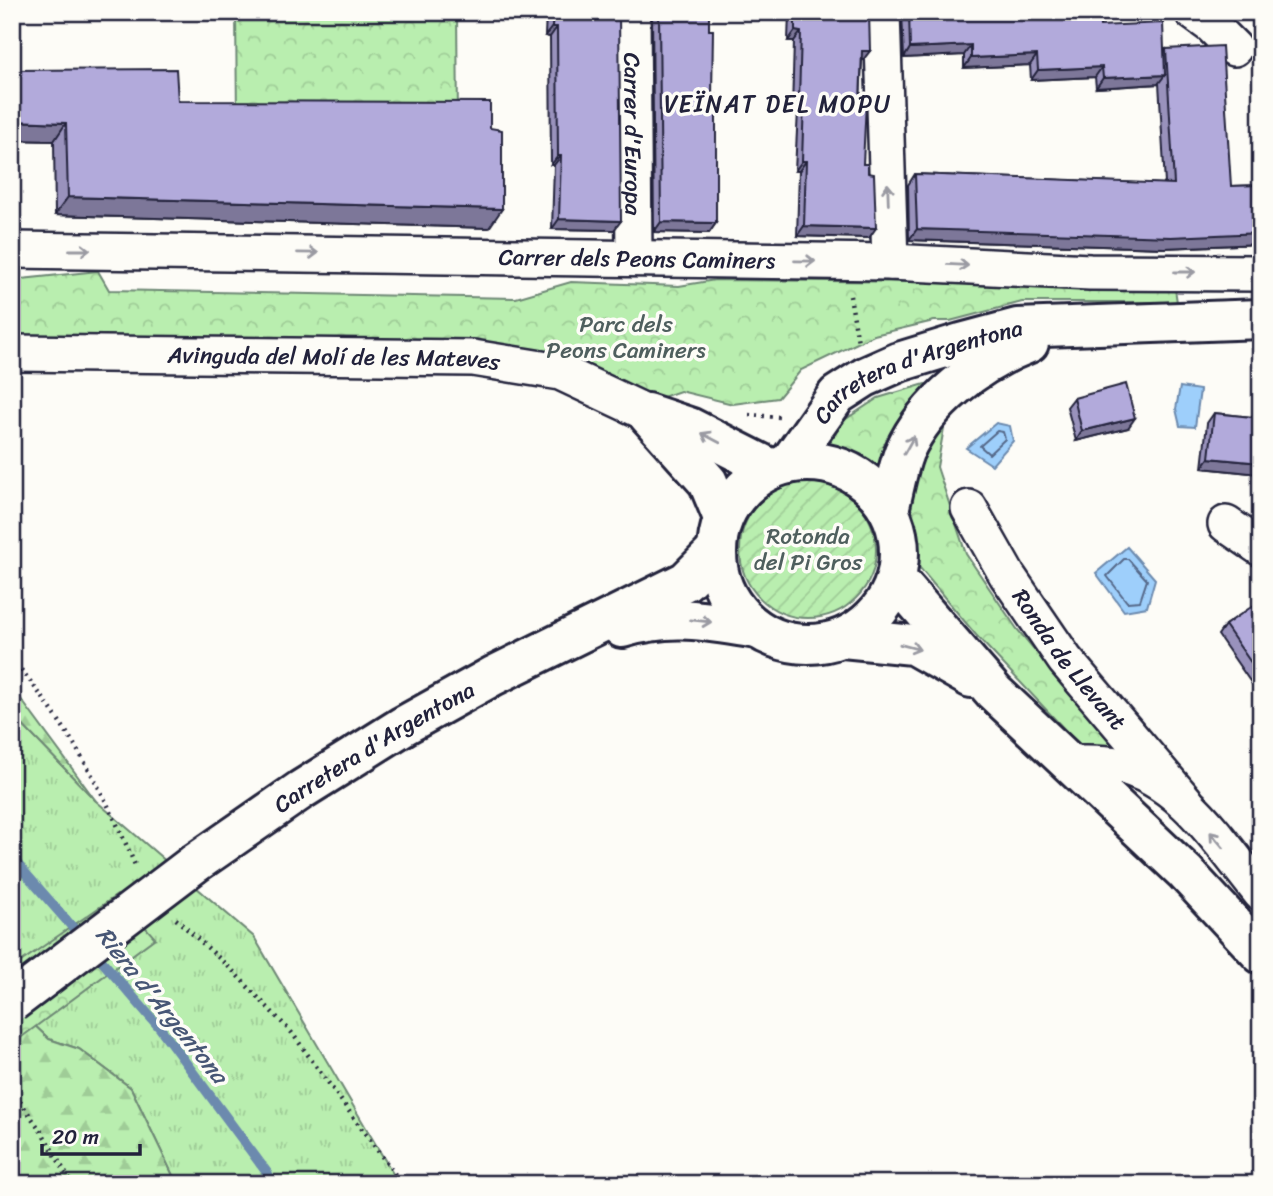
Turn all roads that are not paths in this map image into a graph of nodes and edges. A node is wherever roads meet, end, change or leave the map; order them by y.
1 (632, 12) edge
2 (882, 12) edge
3 (1193, 12) edge
4 (1234, 48) dead end
5 (12, 250) edge
6 (634, 258) junction
7 (890, 262) junction
8 (1261, 273) edge
9 (1261, 319) edge
10 (1076, 326) junction
11 (12, 354) edge
12 (647, 413) junction
13 (780, 466) junction
14 (969, 508) dead end
15 (889, 510) junction
16 (1226, 524) dead end
17 (720, 535) junction
18 (1261, 548) edge
19 (896, 579) junction
20 (757, 629) junction
21 (843, 638) junction
22 (563, 645) junction
23 (994, 692) junction
24 (1073, 763) junction
25 (1185, 801) junction
26 (1261, 893) edge
27 (1261, 954) edge
28 (12, 1002) edge

1 - 6 street, Carrer d'Europa
7 -> 2 street
3 - 4 street
5 -> 6 street, Carrer dels Peons Caminers
6 -> 7 street, Carrer dels Peons Caminers
7 -> 8 street, Carrer dels Peons Caminers
9 - 10 street, Carretera d'Argentona
10 - 13 street, Carretera d'Argentona
15 -> 10 street, Carretera d'Argentona
11 - 12 street, Avinguda del Molí de les Mateves
13 -> 12 street
12 - 17 street
13 - 15 street
13 - 17 street
14 - 25 street, Ronda de Llevant
15 - 19 street
16 - 18 street
17 - 20 street
17 - 22 street
19 - 21 street
19 - 23 street
20 - 21 street
22 -> 20 street
21 -> 23 street
22 - 28 street, Carretera d'Argentona, bridge
23 - 24 street
24 - 25 street, Ronda de Llevant
24 - 27 street
26 -> 25 street, Ronda de Llevant

